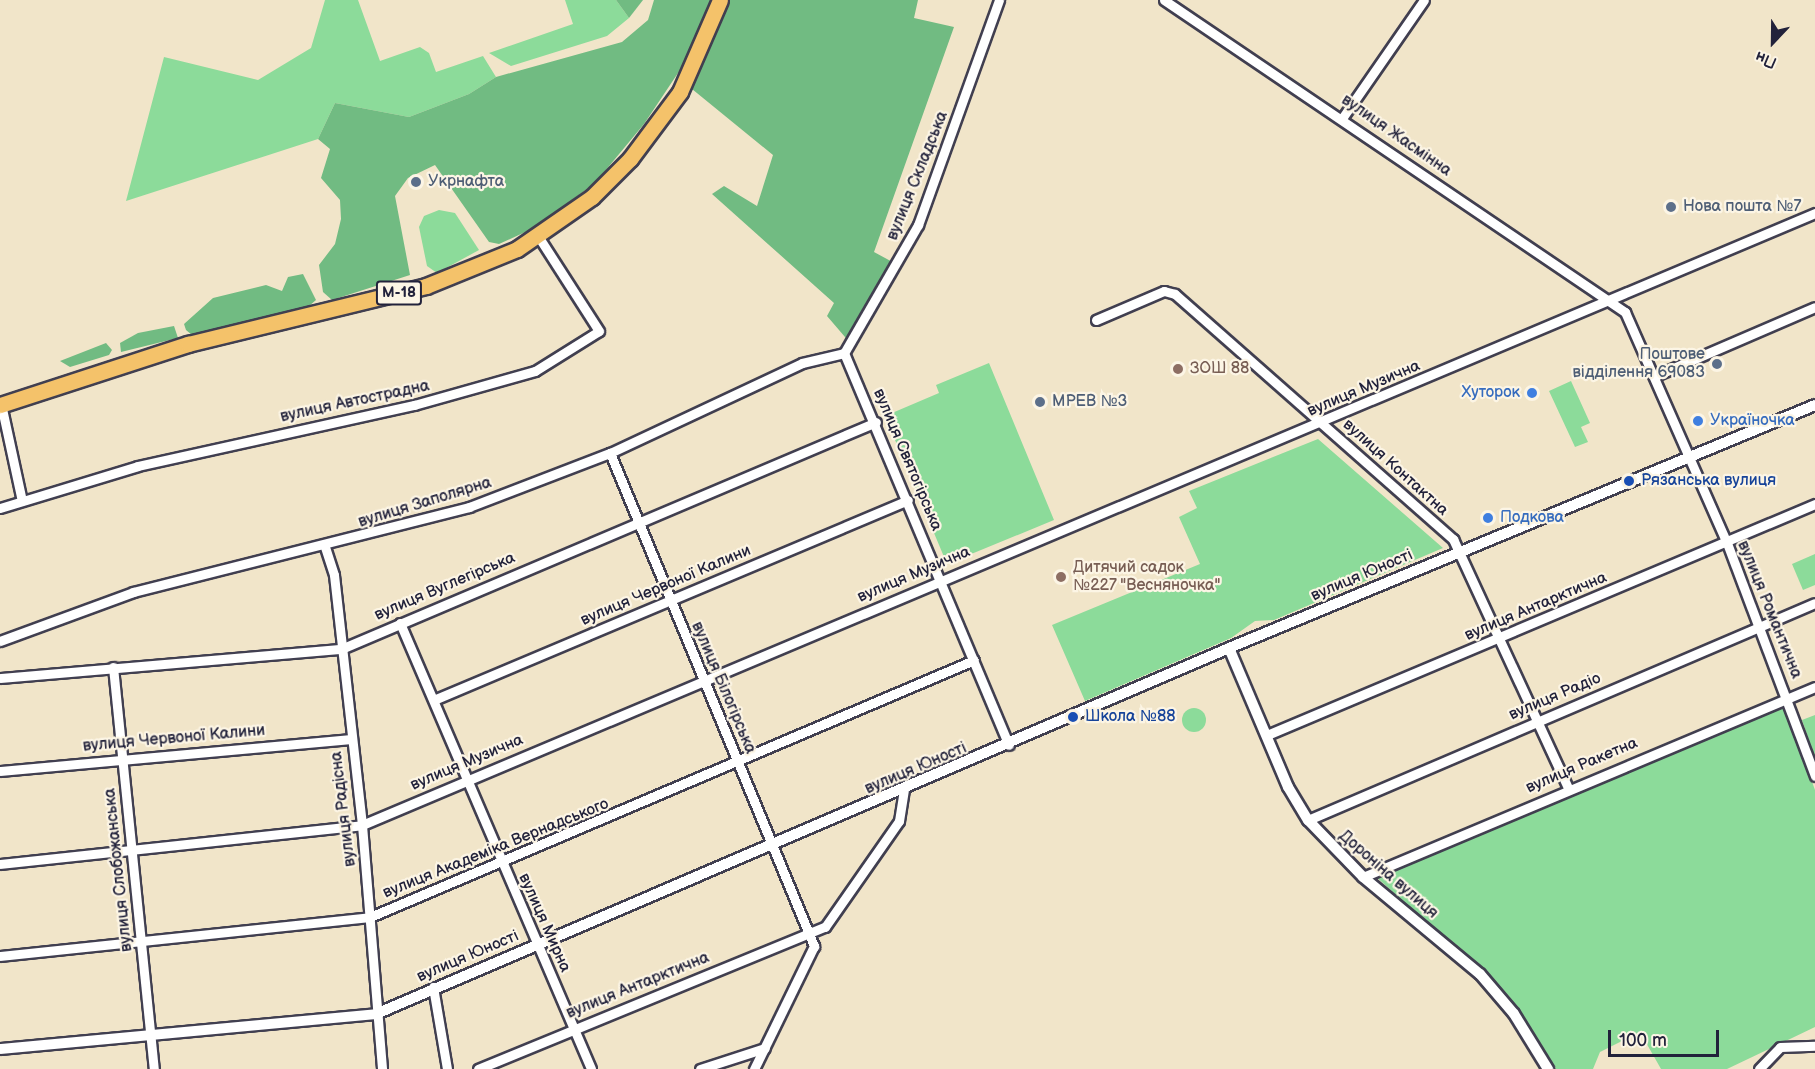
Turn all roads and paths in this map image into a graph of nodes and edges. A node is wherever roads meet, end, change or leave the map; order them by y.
1 (720, 0) edge
2 (999, 0) edge
3 (1164, 0) edge
4 (1424, 0) edge
5 (1343, 117) junction
6 (1815, 213) edge
7 (538, 236) junction
8 (1609, 298) junction
9 (1815, 307) edge
10 (1096, 320) dead end
11 (844, 353) junction
12 (1654, 376) junction
13 (0, 404) edge
14 (1815, 405) edge
15 (876, 422) junction
16 (1322, 423) junction
17 (610, 453) junction
18 (1686, 460) junction
19 (908, 500) junction
20 (22, 501) junction
21 (1815, 504) edge
22 (0, 508) edge
23 (637, 521) junction
24 (1727, 543) junction
25 (326, 547) junction
26 (1460, 551) junction
27 (941, 580) junction
28 (670, 601) junction
29 (1815, 603) edge
30 (400, 622) junction
31 (1759, 626) junction
32 (1499, 638) junction
33 (0, 641) edge
34 (1228, 648) junction
35 (341, 649) junction
36 (974, 660) junction
37 (113, 667) junction
38 (0, 678) edge
39 (703, 681) junction
40 (1815, 687) edge
41 (1787, 696) junction
42 (436, 699) junction
43 (1538, 721) junction
44 (1267, 735) junction
45 (350, 740) junction
46 (1009, 745) junction
47 (122, 756) junction
48 (737, 761) junction
49 (0, 771) edge
50 (1815, 776) edge
51 (465, 779) junction
52 (1568, 788) junction
53 (904, 790) junction
54 (1308, 820) junction
55 (362, 825) junction
56 (772, 844) junction
57 (131, 850) junction
58 (501, 862) junction
59 (0, 864) edge
60 (1363, 877) junction
61 (370, 917) junction
62 (810, 933) junction
63 (141, 943) junction
64 (538, 943) junction
65 (0, 956) edge
66 (433, 987) junction
67 (376, 1014) junction
68 (574, 1028) junction
69 (151, 1035) junction
70 (1815, 1046) edge
71 (765, 1048) junction
72 (0, 1049) edge
73 (154, 1069) edge
74 (382, 1069) edge
75 (447, 1069) edge
76 (478, 1069) edge
77 (591, 1069) edge
78 (700, 1069) edge
79 (754, 1069) edge
80 (1548, 1069) edge
81 (1759, 1069) edge

1 - 7 highway, М-18
2 - 11 street, вулиця Складська
3 - 5 street, вулиця Жасмінна
4 - 5 street
5 - 8 street, вулиця Жасмінна
6 - 8 street, вулиця Музична
7 - 13 highway, М-18
7 - 20 street, вулиця Автострадна
8 - 12 street, вулиця Жасмінна
8 - 16 street, вулиця Музична
9 - 12 street
10 - 16 street, вулиця Контактна
11 - 15 street, вулиця Святогірська
11 - 17 street, вулиця Заполярна
12 - 18 street, вулиця Романтична
13 - 20 street
14 - 18 street, вулиця Юності
15 - 19 street, вулиця Святогірська
15 - 23 street, вулиця Вуглегірська
16 - 26 street, вулиця Контактна
16 - 27 street, вулиця Музична
17 - 23 street, вулиця Білогірська
17 - 25 street, вулиця Заполярна
18 - 24 street, вулиця Романтична
18 - 26 street, вулиця Юності
19 - 27 street, вулиця Святогірська
19 - 28 street, вулиця Червоної Калини
20 - 22 street, вулиця Автострадна
21 - 24 street, вулиця Антарктична
23 - 28 street, вулиця Білогірська
23 - 30 street, вулиця Вуглегірська
24 - 31 street, вулиця Романтична
24 - 32 street, вулиця Антарктична
25 - 33 street, вулиця Заполярна
25 - 35 street, вулиця Радісна
26 - 32 street, вулиця Контактна
26 - 34 street, вулиця Юності
27 - 36 street, вулиця Святогірська
27 - 39 street, вулиця Музична
28 - 39 street, вулиця Білогірська
28 - 42 street, вулиця Червоної Калини
29 - 31 street, вулиця Радіо
30 - 35 street, вулиця Вуглегірська
30 - 42 street, вулиця Мирна
31 - 41 street, вулиця Романтична
31 - 43 street, вулиця Радіо
32 - 43 street, вулиця Контактна
32 - 44 street, вулиця Антарктична
34 - 44 street, Дороніна вулиця
34 - 46 street, вулиця Юності
35 - 37 street, вулиця Вуглегірська
35 - 45 street, вулиця Радісна
36 - 46 street, вулиця Святогірська
36 - 48 street, вулиця Академіка Вернадського
37 - 38 street, вулиця Вуглегірська
37 - 47 street, вулиця Слобожанська
39 - 48 street, вулиця Білогірська
39 - 51 street, вулиця Музична
40 - 41 street, вулиця Ракетна
41 - 50 street, вулиця Романтична
41 - 52 street, вулиця Ракетна
42 - 51 street, вулиця Мирна
43 - 52 street, вулиця Контактна
43 - 54 street, вулиця Радіо
44 - 54 street, Дороніна вулиця
45 - 47 street, вулиця Червоної Калини
45 - 55 street, вулиця Радісна
46 - 53 street, вулиця Юності
47 - 49 street, вулиця Червоної Калини
47 - 57 street, вулиця Слобожанська
48 - 56 street, вулиця Білогірська
48 - 58 street, вулиця Академіка Вернадського
51 - 55 street, вулиця Музична
51 - 58 street, вулиця Мирна
52 - 60 street, вулиця Ракетна
53 - 56 street, вулиця Юності
53 - 62 street, вулиця Антарктична
54 - 60 street, Дороніна вулиця
55 - 57 street, вулиця Музична
55 - 61 street, вулиця Радісна
56 - 62 street, вулиця Білогірська
56 - 64 street, вулиця Юності
57 - 59 street, вулиця Музична
57 - 63 street, вулиця Слобожанська
58 - 61 street, вулиця Академіка Вернадського
58 - 64 street, вулиця Мирна
60 - 80 street, Дороніна вулиця
61 - 63 street, вулиця Академіка Вернадського
61 - 67 street, вулиця Радісна
62 - 68 street, вулиця Антарктична
62 - 71 street
63 - 65 street, вулиця Академіка Вернадського
63 - 69 street, вулиця Слобожанська
64 - 66 street, вулиця Юності
64 - 68 street, вулиця Мирна
66 - 67 street, вулиця Юності
66 - 75 street
67 - 69 street, вулиця Юності
67 - 74 street, вулиця Радісна
68 - 76 street, вулиця Антарктична
68 - 77 street, вулиця Мирна
69 - 72 street, вулиця Юності
69 - 73 street, вулиця Слобожанська
70 - 81 street
71 - 78 street
71 - 79 street

